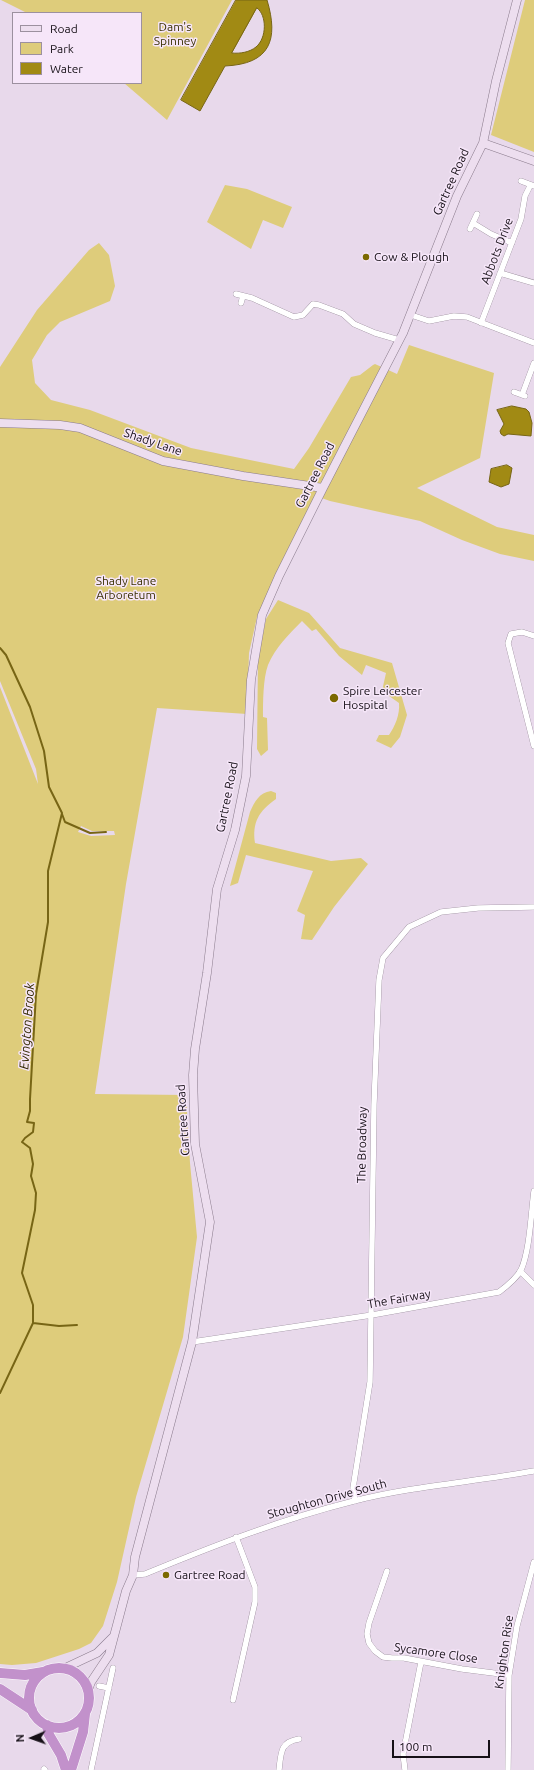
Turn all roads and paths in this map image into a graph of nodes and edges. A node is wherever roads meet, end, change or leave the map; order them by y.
1 (517, 0) edge
2 (484, 143) junction
3 (534, 161) edge
4 (521, 181) dead end
5 (532, 186) edge
6 (477, 214) dead end
7 (473, 223) junction
8 (470, 229) dead end
9 (512, 243) junction
10 (500, 273) junction
11 (534, 283) edge
12 (236, 294) dead end
13 (243, 296) junction
14 (242, 303) dead end
15 (411, 315) junction
16 (481, 323) junction
17 (400, 340) junction
18 (534, 343) edge
19 (534, 363) edge
20 (514, 392) dead end
21 (0, 423) edge
22 (323, 488) junction
23 (534, 636) edge
24 (534, 746) edge
25 (534, 907) edge
26 (534, 1191) edge
27 (520, 1271) junction
28 (534, 1285) edge
29 (372, 1315) junction
30 (192, 1342) junction
31 (534, 1471) edge
32 (355, 1501) junction
33 (236, 1537) junction
34 (534, 1562) edge
35 (387, 1571) dead end
36 (133, 1575) junction
37 (113, 1637) junction
38 (421, 1662) junction
39 (65, 1668) junction
40 (113, 1668) dead end
41 (42, 1672) junction
42 (0, 1674) edge
43 (509, 1675) junction
44 (99, 1686) dead end
45 (110, 1688) junction
46 (0, 1689) edge
47 (88, 1690) junction
48 (233, 1700) dead end
49 (32, 1710) junction
50 (85, 1714) junction
51 (47, 1725) junction
52 (299, 1739) dead end
53 (66, 1770) edge
54 (71, 1770) edge
55 (91, 1770) edge
56 (279, 1770) edge
57 (405, 1770) edge
58 (508, 1770) edge

1 - 2 main road, Gartree Road
2 - 3 main road
2 - 15 main road, Gartree Road
4 - 5 street, Abbots Drive
5 - 9 street, Abbots Drive
6 - 7 street
7 - 8 street
7 - 9 street
9 - 10 street, Abbots Drive
10 - 11 street
10 - 16 street, Abbots Drive
12 - 13 street
13 - 14 street
13 - 17 street
15 - 16 street
15 - 17 main road, Gartree Road
16 - 18 street
17 - 22 main road, Gartree Road
19 - 20 street
21 - 22 main road, Shady Lane
22 - 30 main road, Gartree Road
23 - 24 street
25 - 29 street, The Broadway
26 - 27 street, The Fairway
27 - 28 street
27 - 29 street, The Fairway
29 - 30 street, The Fairway
29 - 32 street, The Broadway
30 - 36 main road, Gartree Road
31 - 32 street, Stoughton Drive South
32 - 33 street, Stoughton Drive South
33 - 36 street, Stoughton Drive South
33 - 48 street
34 - 43 street, Knighton Rise
35 - 38 street, Sycamore Close
36 - 37 main road, Gartree Road
37 - 39 main road, Gartree Road
37 - 47 main road, Gartree Road
38 - 43 street, Sycamore Close
38 - 57 street
39 - 41 highway
39 - 47 highway
40 - 45 street
41 - 42 highway
41 - 49 highway
43 - 58 street, Knighton Rise
44 - 45 street
45 - 55 street
46 - 49 highway
47 - 50 highway
49 - 51 highway
50 - 51 highway
50 - 54 highway
51 - 53 highway
52 - 56 street

